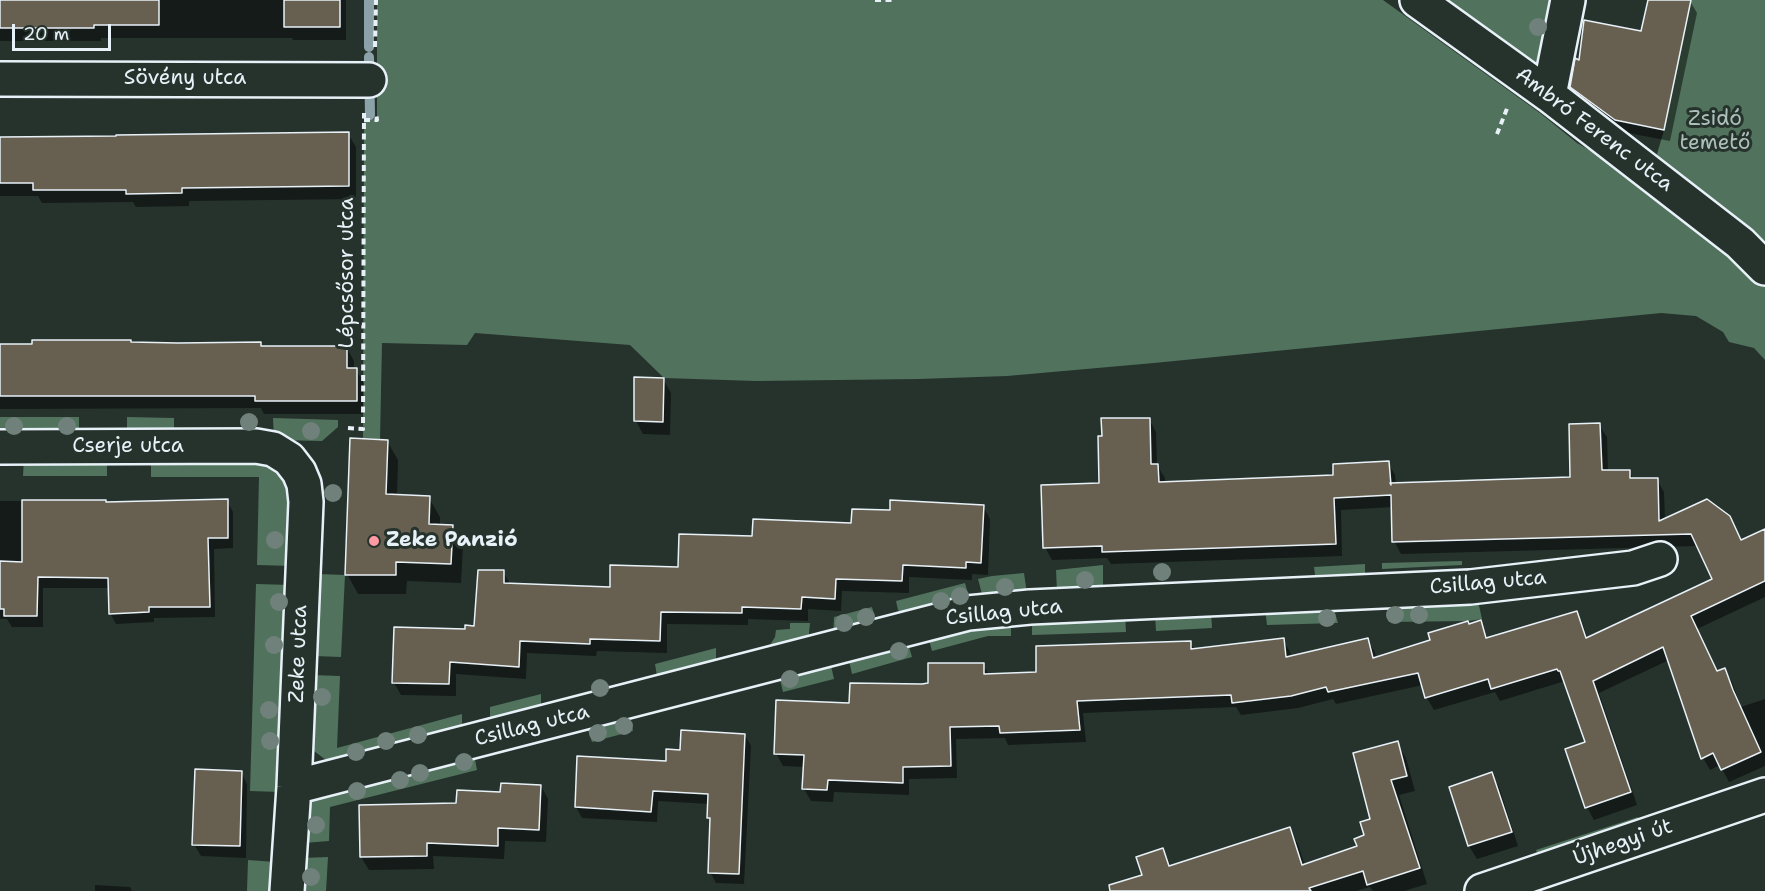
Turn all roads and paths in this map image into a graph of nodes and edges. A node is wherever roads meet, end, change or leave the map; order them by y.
1 (875, 0) edge
2 (896, 0) edge
3 (1417, 0) edge
4 (1568, 0) edge
5 (0, 79) edge
6 (367, 92) joint
7 (1549, 95) junction
8 (1765, 267) edge
9 (348, 428) dead end
10 (256, 446) joint
11 (0, 447) edge
12 (1660, 559) dead end
13 (294, 787) junction
14 (1765, 795) edge
15 (287, 891) edge
16 (1482, 891) edge

1 - 2 path
3 - 7 street, Ambró Ferenc utca
4 - 7 street
5 - 6 street, Sövény utca
6 - 9 path, Lépcsősor utca
7 - 8 street, Ambró Ferenc utca
10 - 11 street, Cserje utca
10 - 13 street, Zeke utca
12 - 13 street, Csillag utca
13 - 15 street, Zeke utca
14 - 16 street, Újhegyi út

